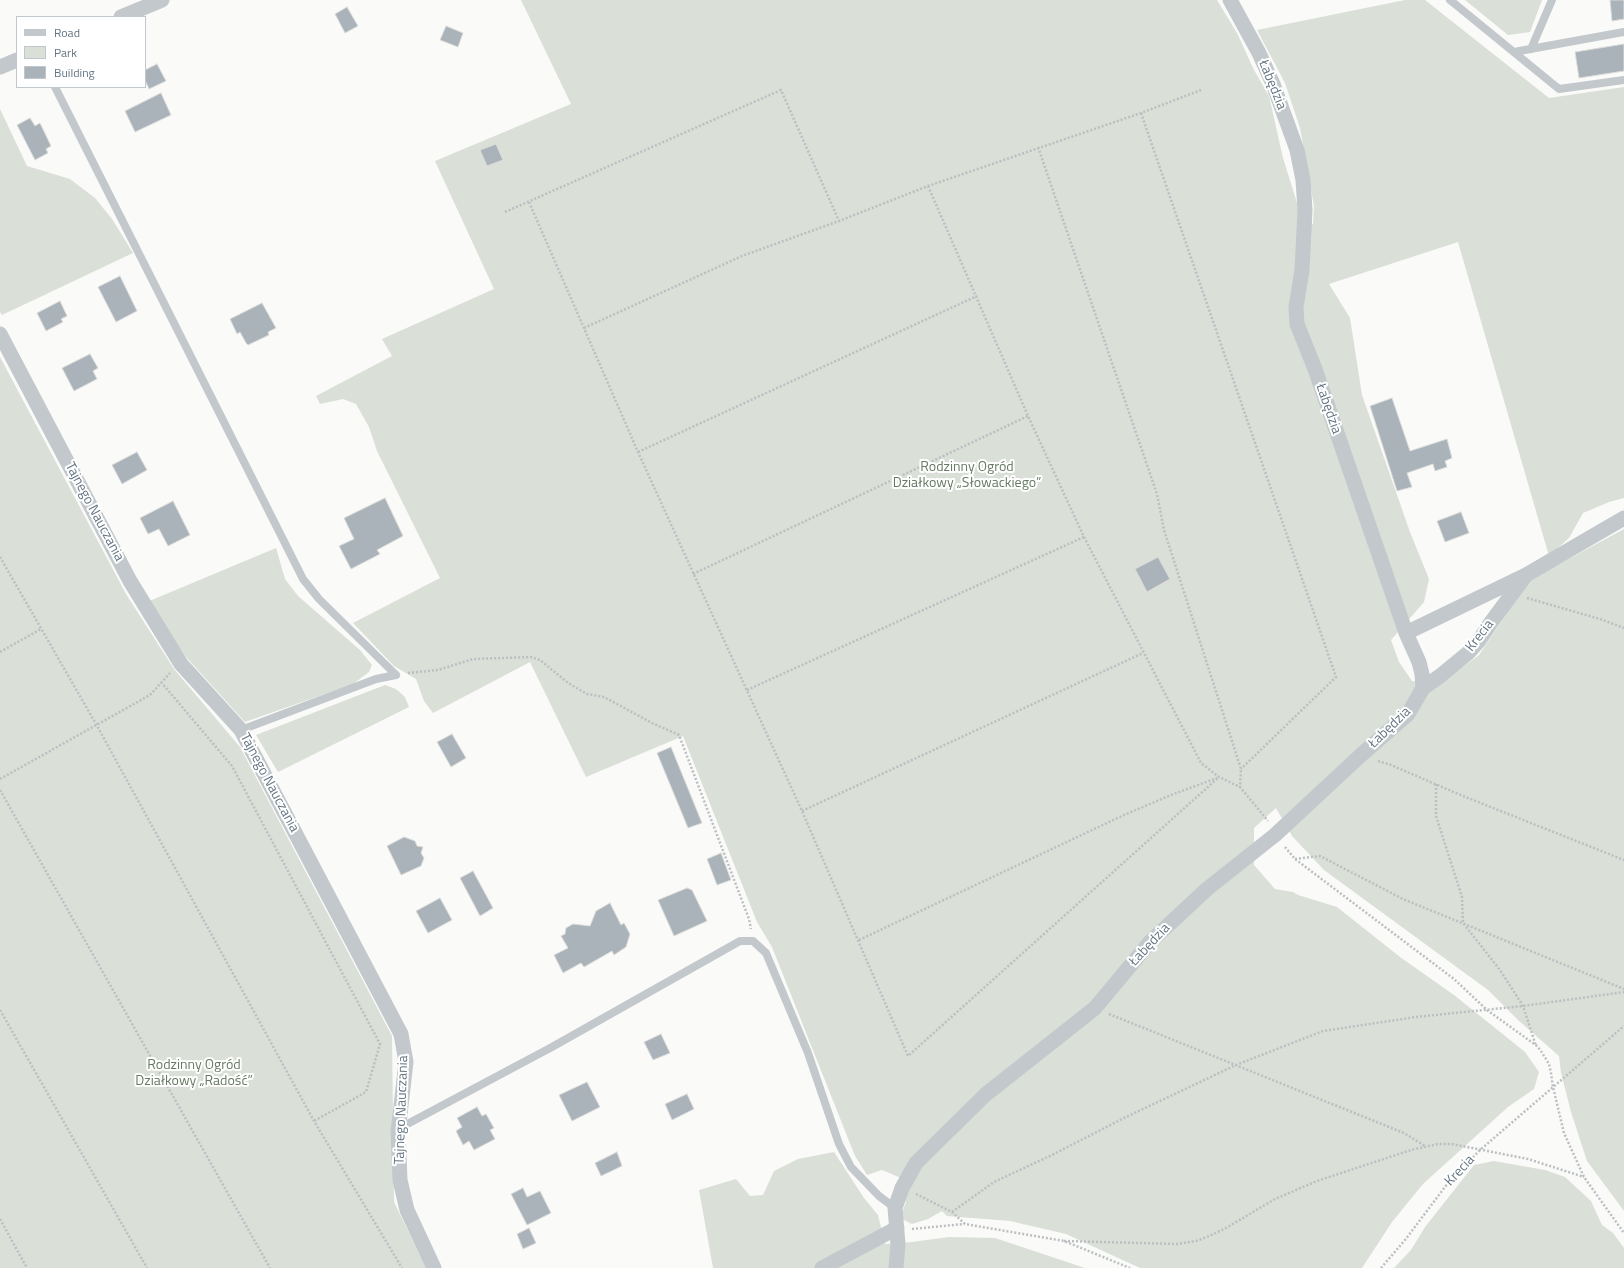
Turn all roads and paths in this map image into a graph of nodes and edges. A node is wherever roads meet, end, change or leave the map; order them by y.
1 (162, 0) edge
2 (1230, 0) edge
3 (1450, 0) edge
4 (1552, 0) edge
5 (123, 16) edge
6 (1624, 32) edge
7 (1531, 49) junction
8 (1514, 52) junction
9 (16, 60) edge
10 (0, 66) edge
11 (1624, 80) edge
12 (56, 88) edge
13 (1201, 90) dead end
14 (1141, 113) junction
15 (1038, 147) junction
16 (928, 186) junction
17 (529, 202) junction
18 (505, 212) dead end
19 (839, 221) junction
20 (977, 296) junction
21 (584, 328) junction
22 (0, 334) edge
23 (1028, 416) junction
24 (638, 452) junction
25 (1624, 518) edge
26 (1084, 537) junction
27 (0, 557) edge
28 (693, 574) junction
29 (1526, 575) junction
30 (1512, 594) junction
31 (1624, 628) edge
32 (41, 629) junction
33 (1406, 633) junction
34 (0, 652) edge
35 (1143, 654) junction
36 (174, 669) dead end
37 (396, 675) junction
38 (161, 682) junction
39 (1423, 688) junction
40 (747, 690) junction
41 (96, 724) junction
42 (241, 730) junction
43 (1361, 755) junction
44 (1241, 769) junction
45 (1219, 777) junction
46 (0, 779) edge
47 (1436, 784) junction
48 (1240, 786) junction
49 (0, 790) edge
50 (802, 811) junction
51 (1275, 835) junction
52 (1295, 859) junction
53 (1624, 860) edge
54 (1462, 923) junction
55 (859, 940) junction
56 (753, 941) junction
57 (1624, 991) edge
58 (1523, 1006) junction
59 (1095, 1008) junction
60 (0, 1010) edge
61 (1487, 1010) junction
62 (1624, 1026) edge
63 (1537, 1046) junction
64 (1236, 1065) junction
65 (1553, 1088) junction
66 (314, 1121) junction
67 (398, 1129) junction
68 (1426, 1146) junction
69 (1480, 1150) junction
70 (1584, 1177) junction
71 (902, 1188) junction
72 (895, 1208) junction
73 (952, 1212) junction
74 (0, 1219) edge
75 (965, 1224) junction
76 (897, 1228) junction
77 (1624, 1233) edge
78 (1064, 1241) junction
79 (28, 1268) edge
80 (147, 1268) edge
81 (270, 1268) edge
82 (402, 1268) edge
83 (434, 1268) edge
84 (822, 1268) edge
85 (896, 1268) edge
86 (1130, 1268) edge
87 (1381, 1268) edge

1 - 5 street
2 - 33 street, Łabędzia
3 - 8 lane
4 - 7 lane
6 - 7 lane
7 - 8 lane
8 - 11 lane
9 - 10 street
12 - 37 lane
13 - 14 path
14 - 15 path
14 - 44 path
15 - 16 path
15 - 44 path
16 - 19 path
16 - 20 path
17 - 18 path
17 - 19 path
17 - 21 path
19 - 21 path
20 - 23 path
20 - 24 path
21 - 24 path
22 - 42 street, Tajnego Nauczania
23 - 26 path
23 - 28 path
24 - 28 path
25 - 29 street, Krecia
26 - 35 path
26 - 40 path
27 - 32 path
28 - 40 path
29 - 30 street, Krecia
29 - 33 street, Krecia
30 - 31 path
30 - 39 street, Krecia
32 - 34 path
32 - 41 path
33 - 39 street, Łabędzia
35 - 45 path
35 - 50 path
36 - 38 path
37 - 42 lane
37 - 56 path
38 - 41 path
38 - 66 path
39 - 43 street, Łabędzia
40 - 50 path
41 - 46 path
41 - 66 path
42 - 67 street, Tajnego Nauczania
43 - 47 path
43 - 51 street, Łabędzia
44 - 48 path
45 - 48 path
45 - 55 path
45 - 55 path
47 - 53 path
47 - 54 path
48 - 51 path
49 - 81 path
50 - 55 path
51 - 52 path
51 - 59 street, Łabędzia
52 - 54 path
52 - 61 path
54 - 57 path
54 - 58 path
56 - 67 lane
56 - 72 lane
57 - 58 path
58 - 61 path
58 - 63 path
59 - 64 path
59 - 71 street, Łabędzia
60 - 80 path
61 - 63 path
61 - 64 path
62 - 65 path, Krecia
63 - 65 path
64 - 68 path
64 - 73 path
65 - 69 path, Krecia
65 - 70 path
66 - 82 path
67 - 83 street, Tajnego Nauczania
68 - 69 path
68 - 78 path
69 - 70 path
69 - 87 path, Krecia
70 - 77 path
71 - 72 street, Łabędzia
71 - 73 path
72 - 76 street, Łabędzia
73 - 75 path
74 - 79 path
75 - 76 path
75 - 78 path
76 - 84 street
76 - 85 street, Łabędzia
78 - 86 path

